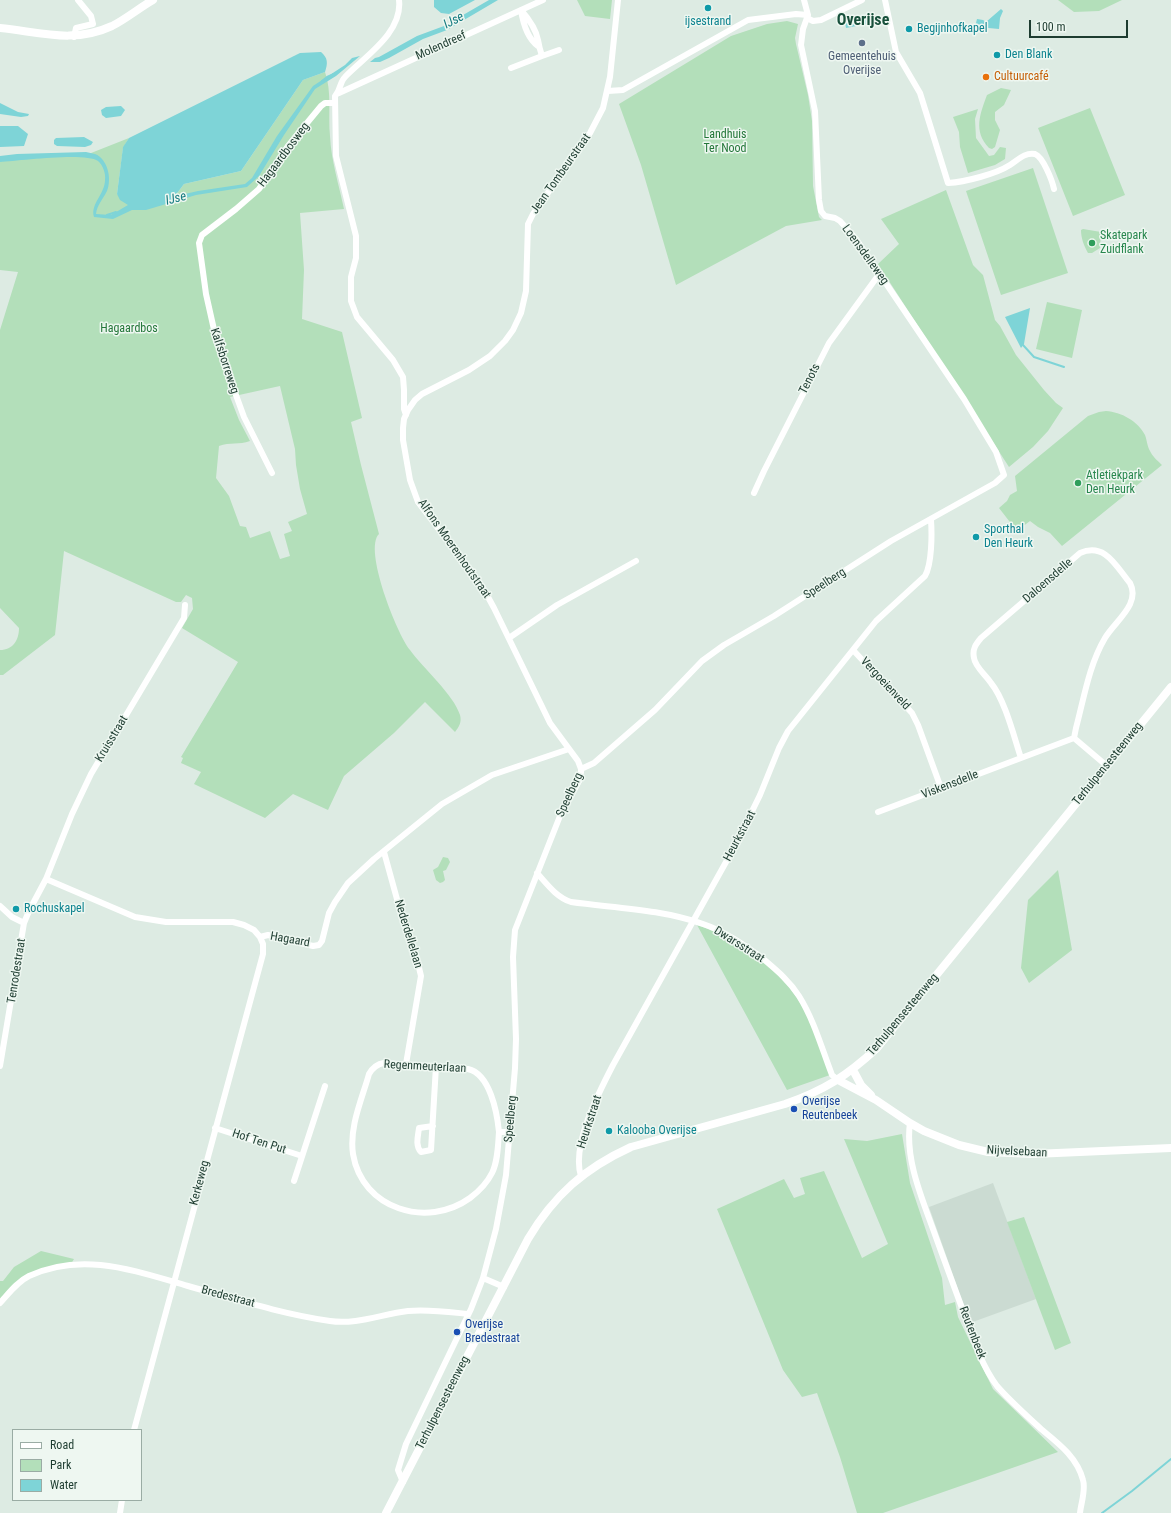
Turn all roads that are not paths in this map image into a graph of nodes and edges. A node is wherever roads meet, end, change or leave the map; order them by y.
1 (78, 0) edge
2 (153, 0) edge
3 (400, 0) edge
4 (543, 0) edge
5 (618, 0) edge
6 (804, 0) edge
7 (862, 0) edge
8 (885, 0) edge
9 (521, 10) junction
10 (807, 16) junction
11 (0, 28) edge
12 (74, 37) junction
13 (559, 50) dead end
14 (542, 56) junction
15 (511, 68) dead end
16 (608, 91) junction
17 (339, 93) junction
18 (335, 103) junction
19 (1054, 188) dead end
20 (199, 243) joint
21 (880, 273) junction
22 (406, 415) junction
23 (272, 473) dead end
24 (1004, 475) joint
25 (754, 493) dead end
26 (931, 520) junction
27 (636, 561) dead end
28 (185, 605) dead end
29 (509, 638) junction
30 (853, 650) junction
31 (1171, 686) edge
32 (1074, 738) junction
33 (570, 749) junction
34 (1022, 758) junction
35 (1107, 766) junction
36 (581, 769) junction
37 (942, 788) junction
38 (878, 812) dead end
39 (384, 852) junction
40 (537, 872) junction
41 (46, 879) junction
42 (0, 906) edge
43 (694, 921) junction
44 (24, 923) junction
45 (260, 937) junction
46 (406, 1064) junction
47 (0, 1066) edge
48 (436, 1066) junction
49 (853, 1070) junction
50 (838, 1080) junction
51 (325, 1086) dead end
52 (876, 1100) junction
53 (910, 1123) junction
54 (433, 1126) dead end
55 (215, 1128) junction
56 (499, 1132) junction
57 (510, 1132) junction
58 (498, 1142) junction
59 (509, 1143) junction
60 (1171, 1148) edge
61 (302, 1156) junction
62 (581, 1176) junction
63 (294, 1181) dead end
64 (483, 1278) junction
65 (173, 1282) junction
66 (504, 1287) junction
67 (0, 1303) edge
68 (468, 1314) junction
69 (134, 1429) edge
70 (403, 1482) junction
71 (122, 1501) edge
72 (120, 1513) edge
73 (386, 1513) edge
74 (1080, 1513) edge

1 - 12 street
2 - 12 main road
3 - 17 street, Alfons Moerenhoutstraat
4 - 9 street, Molendreef
5 - 16 street, Jean Tombeurstraat
6 - 10 street
7 - 10 street
8 - 19 street
9 - 14 street
9 - 17 street, Molendreef
10 - 16 street
10 - 21 street, Loensdelleweg
11 - 12 main road
13 - 14 street
14 - 15 street
16 - 22 street, Jean Tombeurstraat
17 - 18 street, Alfons Moerenhoutstraat
18 - 20 street, Hagaardbosweg
18 - 22 street, Alfons Moerenhoutstraat
20 - 23 street, Kalfsborreweg
21 - 24 street, Loensdelleweg
21 - 25 street, Tenots
22 - 29 street, Alfons Moerenhoutstraat
24 - 26 street, Speelberg
26 - 30 street, Heurkstraat
26 - 36 street, Speelberg
27 - 29 street
28 - 41 street, Kruisstraat
29 - 33 street, Alfons Moerenhoutstraat
30 - 37 street, Vergoeienveld
30 - 43 street, Heurkstraat
31 - 35 main road, Terhulpensesteenweg
32 - 34 street
32 - 34 street, Daloensdelle
32 - 35 street
33 - 36 street, Alfons Moerenhoutstraat
33 - 39 street, Hagaard
34 - 37 street, Viskensdelle
35 - 49 main road, Terhulpensesteenweg
36 - 40 street, Speelberg
37 - 38 street, Viskensdelle
39 - 45 street, Hagaard
39 - 46 street, Nederdellelaan
40 - 43 street, Dwarsstraat
40 - 57 street, Speelberg
41 - 44 street
41 - 45 street, Hagaard
42 - 44 street
43 - 50 street, Dwarsstraat
43 - 62 street, Heurkstraat
44 - 47 street, Tenrodestraat
45 - 55 street, Kerkeweg
46 - 48 street, Regenmeuterlaan
46 - 58 street, Regenmeuterlaan
48 - 54 street
48 - 56 street, Regenmeuterlaan
49 - 50 main road, Terhulpensesteenweg
49 - 52 main road, Nijvelsebaan
50 - 52 main road, Nijvelsebaan
50 - 62 main road, Terhulpensesteenweg
51 - 61 street, Hof Ten Put
52 - 53 main road, Nijvelsebaan
53 - 60 main road, Nijvelsebaan
53 - 74 street, Reutenbeek
55 - 61 street, Hof Ten Put
55 - 65 street, Kerkeweg
56 - 57 street
56 - 58 street, Regenmeuterlaan
57 - 59 street, Speelberg
58 - 59 street
59 - 64 street, Speelberg
61 - 63 street, Hof Ten Put
62 - 66 main road, Terhulpensesteenweg
64 - 66 street
64 - 68 street, Speelberg
65 - 67 street, Bredestraat
65 - 68 street, Bredestraat
65 - 69 street, Kerkeweg
66 - 70 main road, Terhulpensesteenweg
68 - 70 street, Speelberg
70 - 73 main road, Terhulpensesteenweg
71 - 72 street

